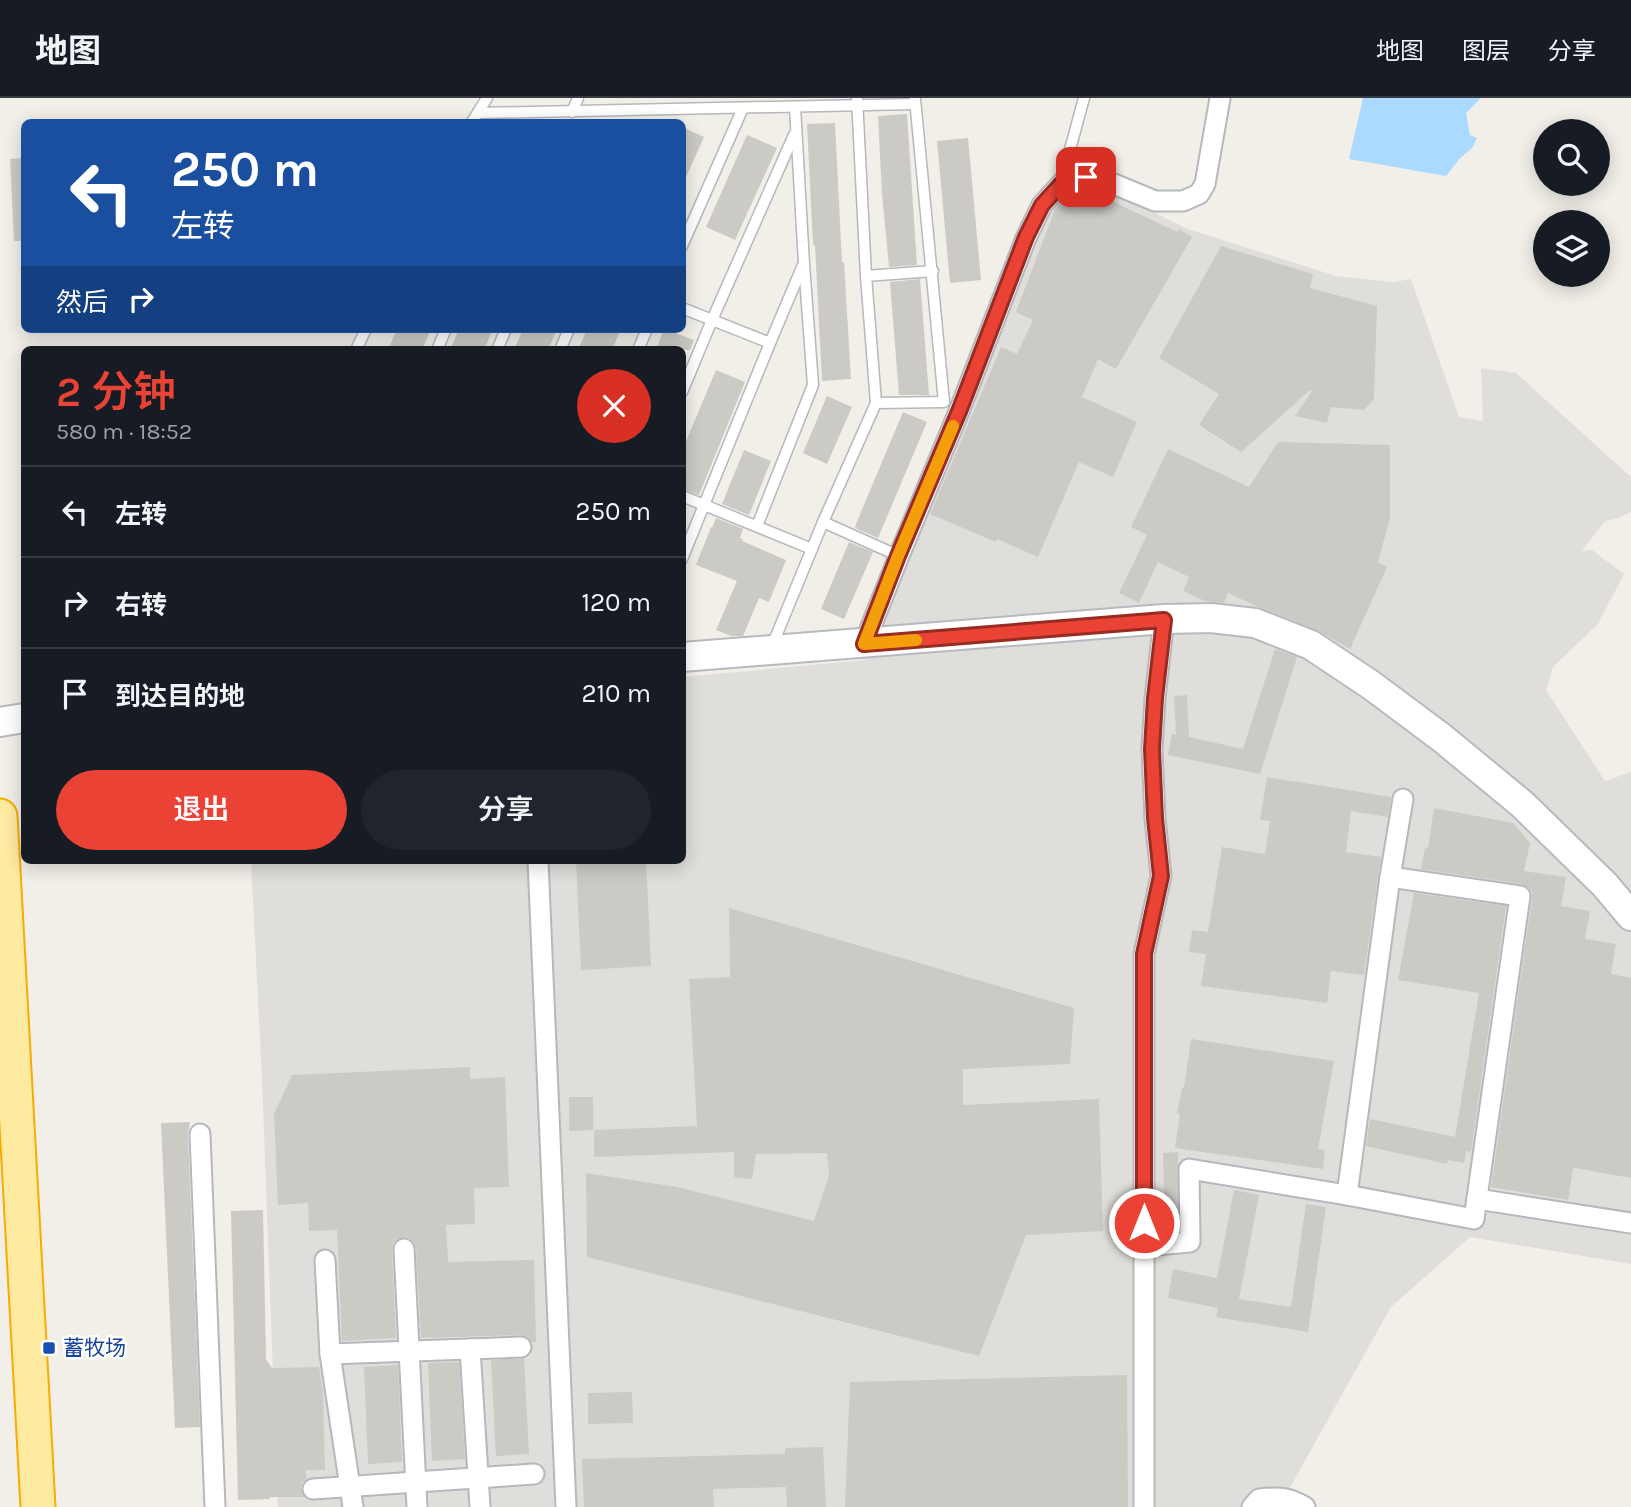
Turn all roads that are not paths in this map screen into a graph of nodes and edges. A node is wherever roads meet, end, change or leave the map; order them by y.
1 (487, 98) edge
2 (578, 98) edge
3 (654, 98) edge
4 (734, 98) edge
5 (1084, 98) edge
6 (1220, 98) edge
7 (915, 101) edge
8 (814, 102) edge
9 (857, 102) edge
10 (795, 107) junction
11 (730, 108) junction
12 (743, 108) junction
13 (649, 110) junction
14 (662, 110) junction
15 (572, 111) junction
16 (599, 111) junction
17 (534, 117) edge
18 (475, 118) edge
19 (595, 119) edge
20 (658, 119) edge
21 (796, 131) junction
22 (1064, 181) junction
23 (686, 237) edge
24 (804, 264) junction
25 (933, 271) junction
26 (866, 276) junction
27 (686, 310) edge
28 (712, 320) junction
29 (770, 343) junction
30 (686, 382) edge
31 (876, 403) junction
32 (686, 498) edge
33 (704, 505) junction
34 (823, 522) junction
35 (757, 526) junction
36 (686, 549) edge
37 (812, 549) junction
38 (898, 556) junction
39 (1164, 620) junction
40 (864, 644) junction
41 (771, 649) junction
42 (686, 657) edge
43 (21, 718) edge
44 (0, 722) edge
45 (1403, 799) dead end
46 (0, 816) edge
47 (538, 864) edge
48 (1390, 877) junction
49 (1631, 916) edge
50 (200, 1134) dead end
51 (1348, 1195) junction
52 (1477, 1199) junction
53 (1631, 1223) edge
54 (0, 1225) edge
55 (1144, 1246) junction
56 (404, 1249) dead end
57 (325, 1260) dead end
58 (521, 1347) dead end
59 (470, 1349) junction
60 (410, 1351) junction
61 (330, 1354) junction
62 (534, 1474) dead end
63 (478, 1478) junction
64 (416, 1482) junction
65 (351, 1487) junction
66 (313, 1489) dead end
67 (15, 1507) edge
68 (38, 1507) edge
69 (215, 1507) edge
70 (353, 1507) edge
71 (417, 1507) edge
72 (480, 1507) edge
73 (566, 1507) edge
74 (1144, 1507) edge
75 (1252, 1507) edge
76 (1305, 1507) edge

1 - 18 lane
2 - 15 lane
3 - 13 lane
4 - 11 lane
5 - 22 lane
6 - 22 street
7 - 9 lane
7 - 25 lane
8 - 9 lane
8 - 10 lane
9 - 26 lane
10 - 12 lane
10 - 21 lane
11 - 12 lane
11 - 14 lane
12 - 23 lane
13 - 14 lane
13 - 16 lane
14 - 20 lane
15 - 16 lane
15 - 17 lane
16 - 19 lane
17 - 18 lane
21 - 24 lane
21 - 28 lane
22 - 38 street
24 - 29 lane
24 - 35 lane
25 - 26 lane
25 - 31 lane
26 - 31 lane
27 - 28 lane
28 - 29 lane
28 - 30 lane
29 - 33 lane
31 - 34 lane
32 - 33 lane
33 - 35 lane
33 - 36 lane
34 - 37 lane
34 - 38 lane
35 - 37 lane
37 - 41 lane
38 - 40 street
39 - 40 main road
39 - 49 main road
39 - 55 street
40 - 41 main road
41 - 42 main road
43 - 44 main road
45 - 48 street
46 - 68 highway
47 - 73 street
48 - 51 street
48 - 52 street
50 - 69 street
51 - 52 street
51 - 55 street
52 - 53 street
54 - 67 highway
55 - 74 street
56 - 60 street
57 - 61 street
58 - 59 street
59 - 60 street
59 - 63 street
60 - 61 street
60 - 64 street
61 - 65 street
62 - 63 street
63 - 64 street
63 - 72 street
64 - 65 street
64 - 71 street
65 - 66 street
65 - 70 street
75 - 76 street

